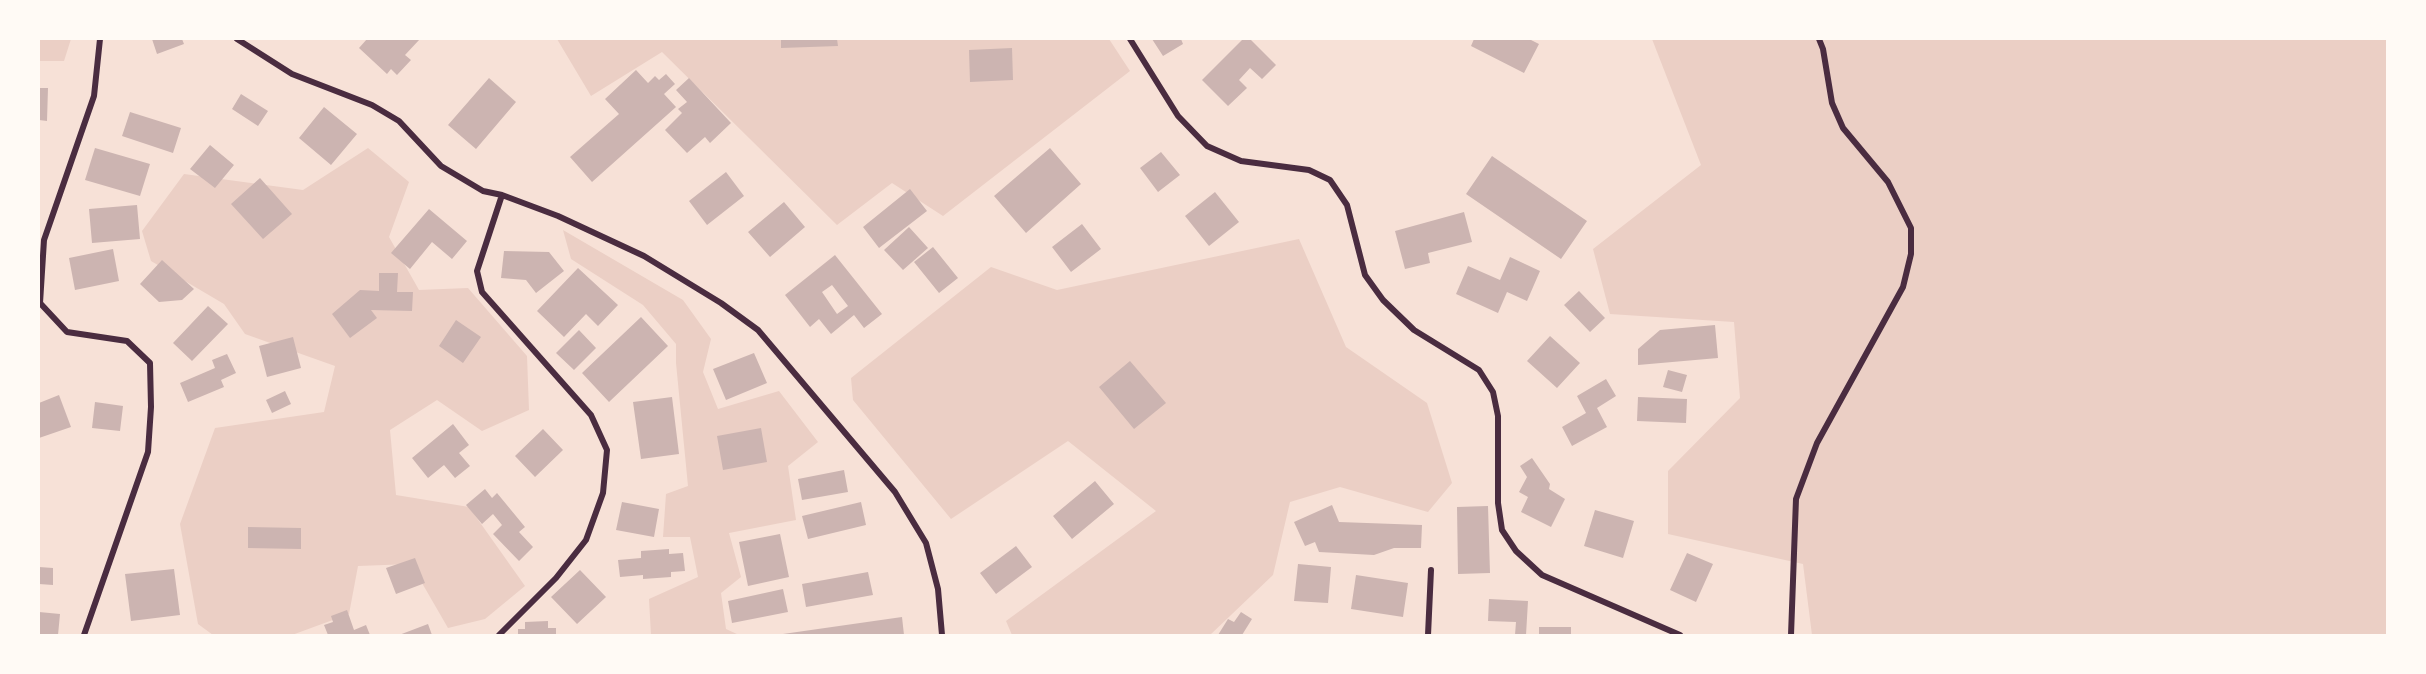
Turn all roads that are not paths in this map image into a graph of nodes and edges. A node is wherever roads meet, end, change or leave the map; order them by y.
1 (100, 39) edge
2 (237, 39) edge
3 (1130, 39) edge
4 (1818, 39) edge
5 (501, 195) junction
6 (1431, 570) dead end
7 (84, 635) edge
8 (499, 635) edge
9 (942, 635) edge
10 (1428, 635) edge
11 (1680, 635) edge
12 (1791, 635) edge

1 - 7 street
2 - 5 street
3 - 11 street
4 - 12 street
5 - 8 street
5 - 9 street
6 - 10 street

